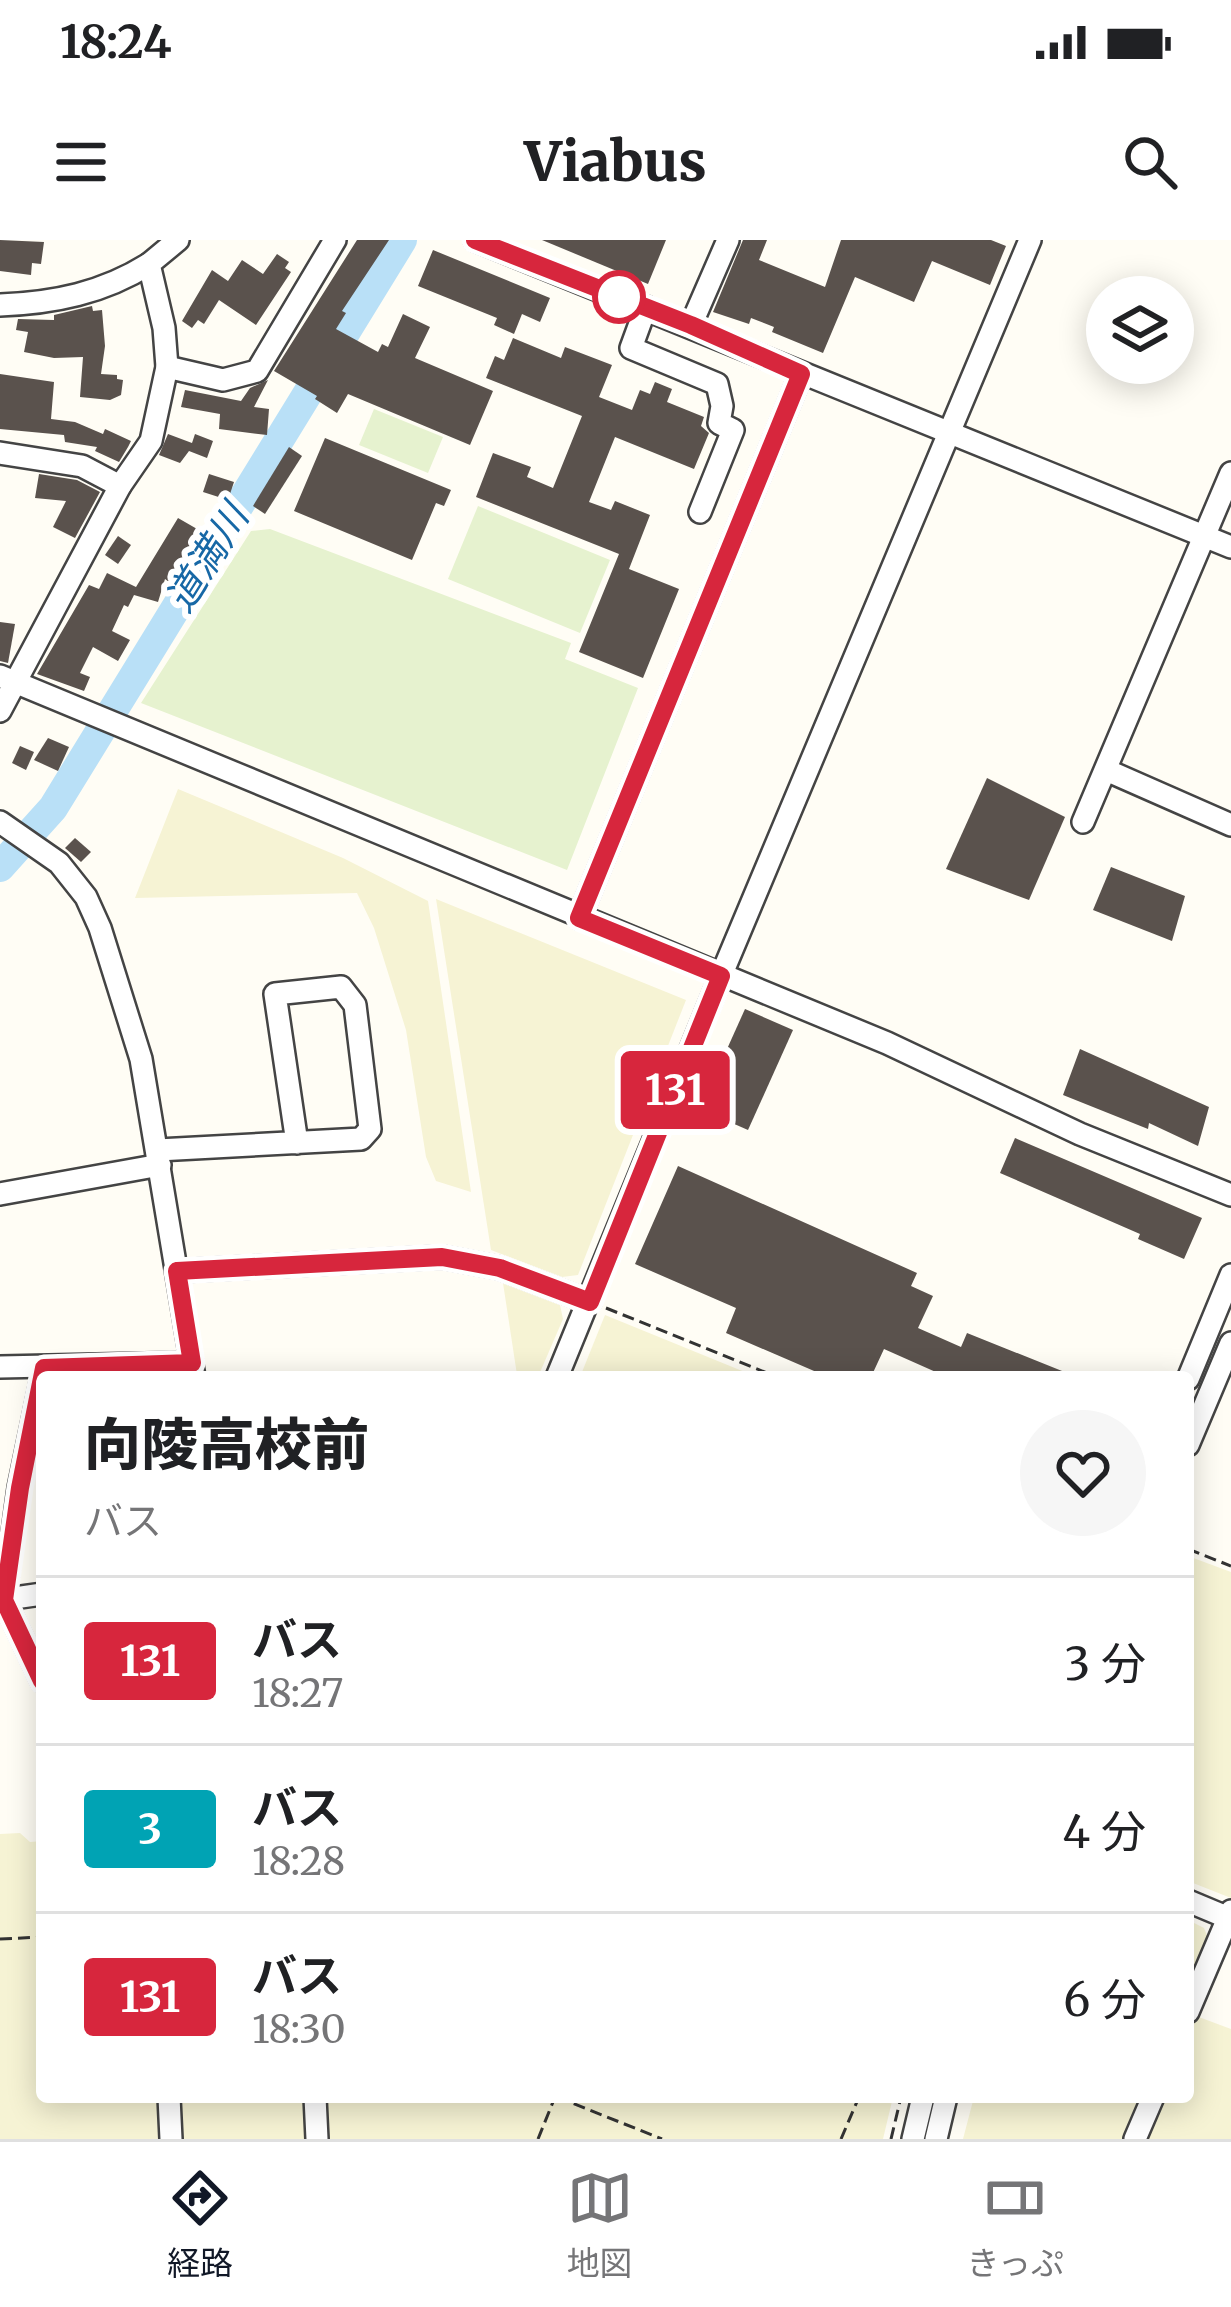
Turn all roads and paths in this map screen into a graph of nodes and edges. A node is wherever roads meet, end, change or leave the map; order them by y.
1 (178, 240) edge
2 (335, 240) edge
3 (475, 240) edge
4 (728, 240) edge
5 (1030, 240) edge
6 (149, 264) junction
7 (0, 305) edge
8 (646, 307) junction
9 (691, 325) junction
10 (167, 368) junction
11 (801, 374) junction
12 (950, 431) junction
13 (0, 453) edge
14 (1231, 473) edge
15 (120, 486) junction
16 (700, 512) dead end
17 (1205, 537) junction
18 (1231, 547) edge
19 (7, 679) edge
20 (0, 711) edge
21 (1106, 770) junction
22 (0, 822) edge
23 (1082, 822) dead end
24 (1231, 825) edge
25 (579, 918) junction
26 (721, 976) junction
27 (297, 1143) junction
28 (159, 1157) junction
29 (0, 1194) edge
30 (1231, 1196) edge
31 (177, 1271) junction
32 (1231, 1275) edge
33 (590, 1302) junction
34 (1231, 1343) edge
35 (0, 1367) edge
36 (44, 1368) junction
37 (193, 1370) edge
38 (43, 1371) edge
39 (560, 1371) edge
40 (762, 1371) edge
41 (1191, 1371) edge
42 (36, 1396) edge
43 (1194, 1431) edge
44 (10, 1486) edge
45 (1194, 1551) edge
46 (1231, 1566) edge
47 (36, 1595) edge
48 (2, 1600) edge
49 (36, 1669) edge
50 (1194, 1903) edge
51 (1230, 1916) edge
52 (36, 1937) edge
53 (0, 1939) edge
54 (1194, 1998) edge
55 (169, 2103) edge
56 (315, 2103) edge
57 (553, 2103) edge
58 (571, 2103) edge
59 (856, 2103) edge
60 (900, 2103) edge
61 (922, 2103) edge
62 (945, 2103) edge
63 (1151, 2103) edge
64 (171, 2139) edge
65 (317, 2139) edge
66 (538, 2139) edge
67 (662, 2139) edge
68 (841, 2139) edge
69 (891, 2139) edge
70 (914, 2139) edge
71 (936, 2139) edge
72 (1136, 2139) edge

1 - 6 street
2 - 10 street
3 - 8 street
4 - 9 street
5 - 12 street
6 - 7 street
6 - 10 street
8 - 9 street
8 - 16 street
9 - 11 street
10 - 15 street
11 - 12 street
11 - 25 street
12 - 17 street
12 - 26 street
13 - 15 street
14 - 17 street
15 - 19 street
17 - 18 street
17 - 21 street
19 - 20 street
19 - 25 street
21 - 23 street
21 - 24 street
22 - 28 street
25 - 26 street
26 - 30 street
26 - 33 street
27 - 27 street
27 - 28 street
28 - 29 street
28 - 31 street
31 - 33 street
31 - 37 street
32 - 41 street
33 - 39 street
33 - 40 path
34 - 43 street
35 - 36 street
36 - 37 street
36 - 38 street
42 - 44 street
44 - 48 street
45 - 46 path
47 - 48 street
48 - 49 street
50 - 51 street
51 - 54 street
52 - 53 path
55 - 64 street
56 - 65 street
57 - 66 path
58 - 67 path
59 - 68 path
60 - 69 path
61 - 70 street
62 - 71 street
63 - 72 street

